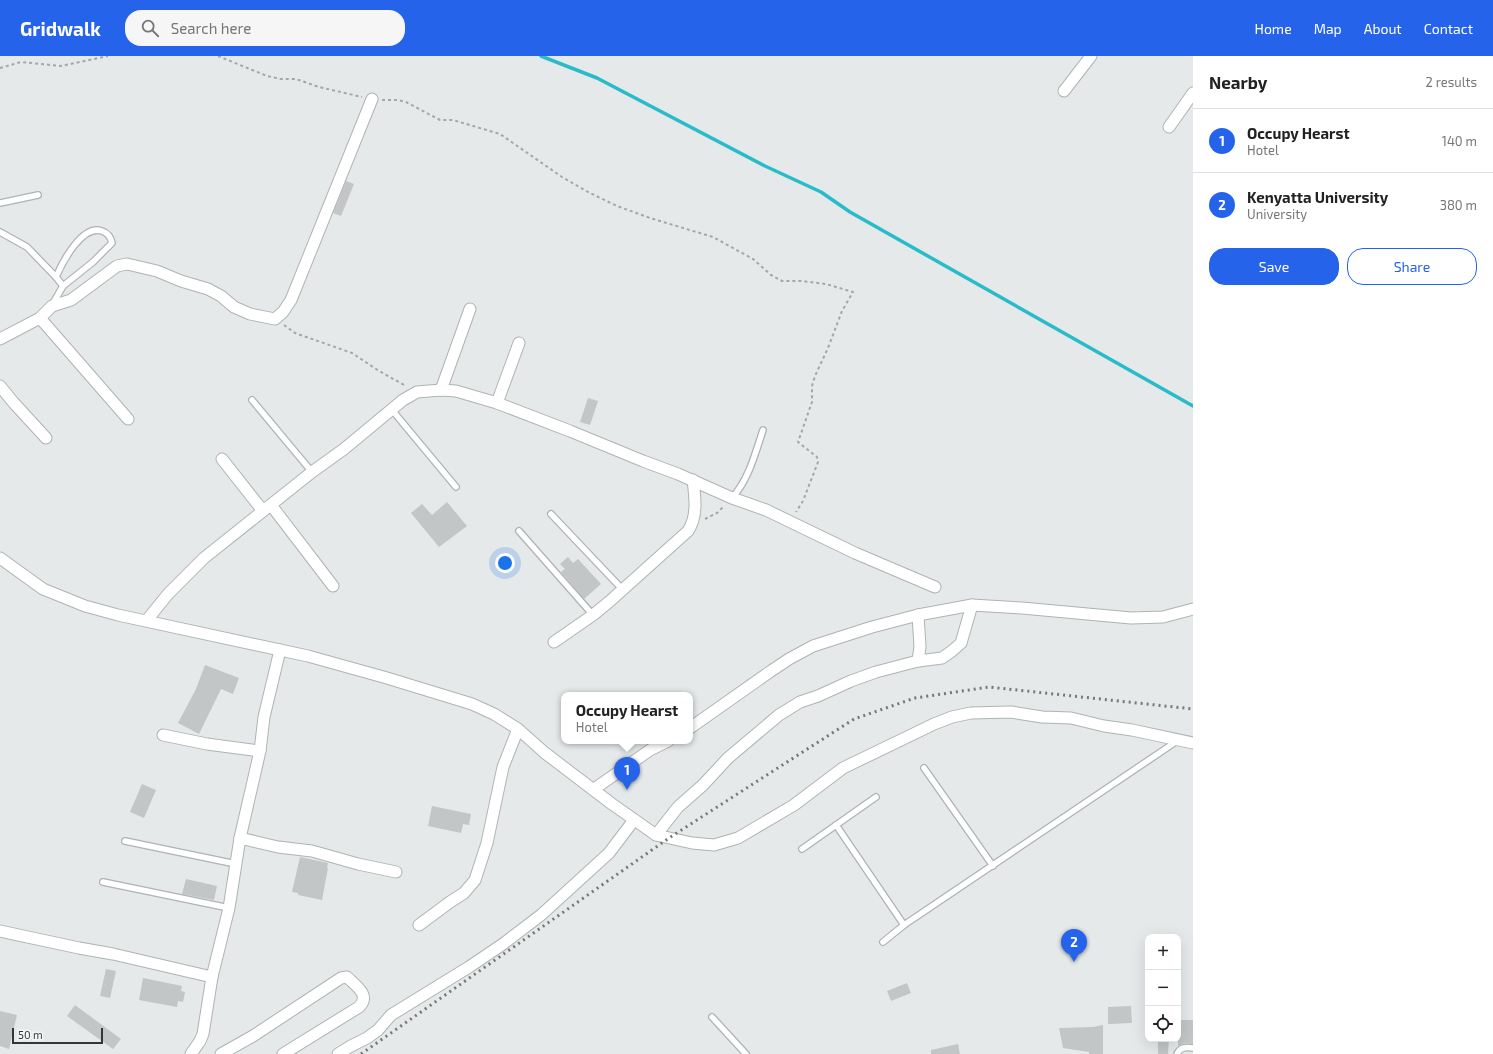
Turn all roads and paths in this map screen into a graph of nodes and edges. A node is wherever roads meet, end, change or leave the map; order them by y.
1 (108, 56) edge
2 (218, 56) edge
3 (1091, 56) edge
4 (0, 68) edge
5 (1064, 91) dead end
6 (1193, 93) edge
7 (372, 99) junction
8 (1169, 127) dead end
9 (38, 195) dead end
10 (0, 203) edge
11 (0, 232) edge
12 (56, 277) junction
13 (63, 286) junction
14 (52, 306) junction
15 (470, 309) dead end
16 (40, 318) junction
17 (274, 319) junction
18 (0, 339) edge
19 (519, 343) dead end
20 (0, 386) edge
21 (441, 390) junction
22 (417, 392) junction
23 (252, 400) dead end
24 (497, 403) junction
25 (392, 410) junction
26 (128, 419) dead end
27 (763, 430) dead end
28 (46, 438) dead end
29 (222, 459) dead end
30 (312, 472) junction
31 (693, 480) junction
32 (456, 487) dead end
33 (732, 498) junction
34 (267, 508) junction
35 (551, 514) dead end
36 (790, 521) junction
37 (693, 524) junction
38 (518, 531) dead end
39 (0, 558) edge
40 (332, 586) dead end
41 (936, 586) dead end
42 (623, 590) junction
43 (972, 605) junction
44 (1193, 609) edge
45 (593, 615) junction
46 (918, 615) junction
47 (146, 620) junction
48 (554, 642) dead end
49 (280, 650) junction
50 (918, 661) junction
51 (693, 726) edge
52 (518, 729) junction
53 (163, 735) dead end
54 (1177, 740) junction
55 (1193, 743) edge
56 (662, 744) edge
57 (260, 751) junction
58 (924, 768) dead end
59 (594, 789) junction
60 (876, 797) dead end
61 (634, 820) junction
62 (836, 826) junction
63 (656, 835) junction
64 (240, 838) junction
65 (125, 841) dead end
66 (802, 849) dead end
67 (236, 864) junction
68 (993, 866) junction
69 (396, 872) dead end
70 (103, 882) dead end
71 (229, 908) junction
72 (419, 925) dead end
73 (904, 925) junction
74 (0, 931) edge
75 (883, 942) dead end
76 (212, 977) junction
77 (712, 1016) dead end
78 (1193, 1048) edge
79 (191, 1054) edge
80 (221, 1054) edge
81 (283, 1054) edge
82 (338, 1054) edge
83 (746, 1054) edge
84 (1177, 1054) edge

1 - 4 path
2 - 7 path
3 - 5 street
6 - 8 street
7 - 17 street
7 - 36 path
9 - 10 lane
11 - 12 lane
12 - 13 lane
12 - 13 lane
13 - 14 lane
14 - 16 street
14 - 17 street
15 - 21 street
16 - 18 street
16 - 26 street
17 - 22 path
19 - 24 street
20 - 28 street
21 - 22 street
21 - 24 street
22 - 25 street
23 - 30 lane
24 - 31 street
25 - 30 street
25 - 32 lane
27 - 33 lane
29 - 34 street
30 - 34 street
31 - 33 street
31 - 37 street
33 - 36 street
33 - 37 path
34 - 40 street
34 - 47 street
35 - 42 lane
36 - 41 street
37 - 42 street
38 - 45 lane
39 - 47 street
42 - 45 street
43 - 44 street
43 - 46 street
43 - 50 street
45 - 48 street
46 - 50 street
46 - 51 street
47 - 49 street
49 - 52 street
49 - 57 street
50 - 63 street
52 - 59 street
52 - 72 street
53 - 57 street
54 - 55 street
54 - 63 street
54 - 68 lane
56 - 59 street
57 - 64 street
58 - 68 lane
59 - 61 street
60 - 62 lane
61 - 63 street
61 - 82 street
62 - 66 lane
62 - 73 lane
64 - 67 street
64 - 69 street
65 - 67 lane
67 - 71 street
68 - 73 lane
70 - 71 lane
71 - 76 street
73 - 75 lane
74 - 76 street
76 - 79 street
77 - 83 lane
78 - 84 lane
80 - 81 street

